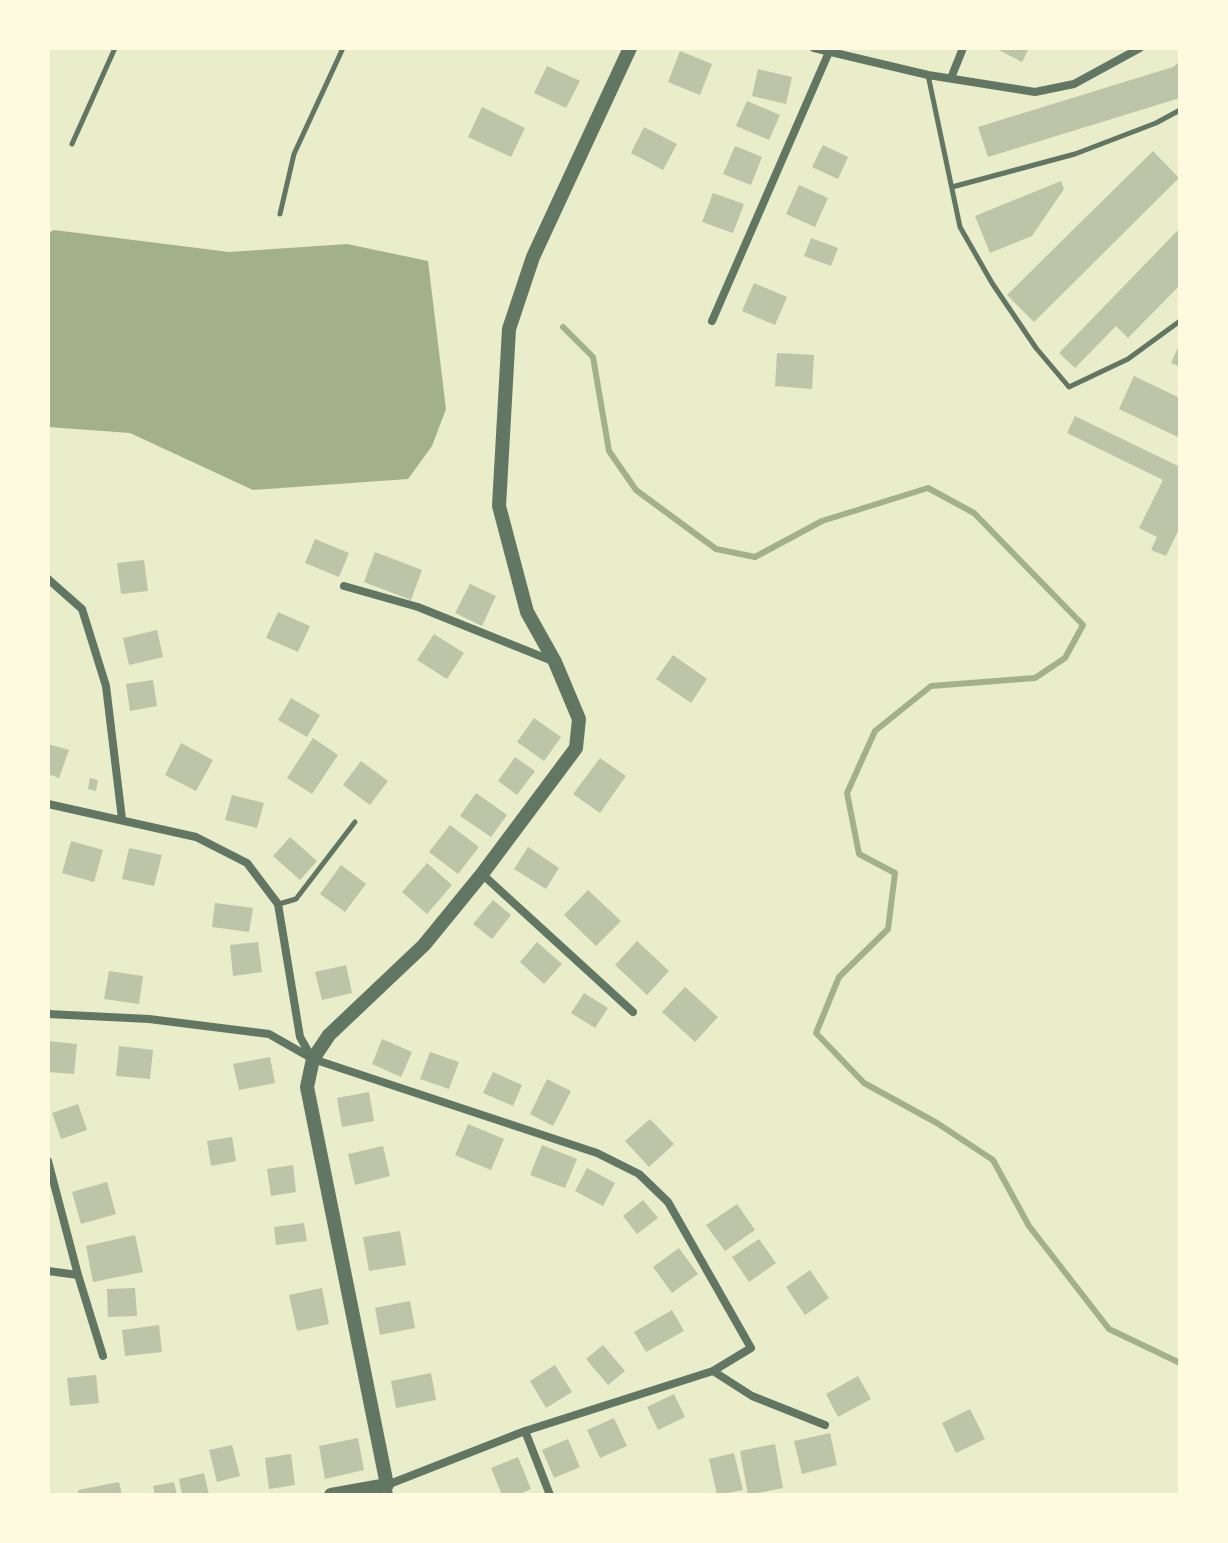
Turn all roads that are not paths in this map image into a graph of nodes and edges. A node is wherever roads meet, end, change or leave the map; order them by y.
1 (115, 48) edge
2 (343, 48) edge
3 (630, 48) edge
4 (814, 48) edge
5 (963, 48) edge
6 (1140, 48) edge
7 (829, 52) junction
8 (928, 75) junction
9 (951, 78) junction
10 (1180, 110) edge
11 (72, 144) dead end
12 (952, 187) junction
13 (280, 214) dead end
14 (712, 321) dead end
15 (1180, 321) edge
16 (48, 579) edge
17 (344, 586) dead end
18 (555, 662) junction
19 (48, 804) edge
20 (122, 819) junction
21 (355, 822) dead end
22 (482, 874) junction
23 (278, 904) junction
24 (633, 1012) dead end
25 (48, 1014) edge
26 (313, 1059) junction
27 (48, 1161) edge
28 (48, 1271) edge
29 (78, 1275) junction
30 (103, 1356) dead end
31 (713, 1371) junction
32 (825, 1425) dead end
33 (525, 1431) junction
34 (388, 1490) edge
35 (331, 1495) edge
36 (550, 1495) edge

1 - 11 lane
2 - 13 lane
3 - 18 street
4 - 7 street
5 - 9 street
6 - 9 street
7 - 8 street
7 - 14 street
8 - 9 street
8 - 12 lane
10 - 12 lane
12 - 15 lane
16 - 20 street
17 - 18 street
18 - 22 street
19 - 20 street
20 - 23 street
21 - 23 lane
22 - 24 street
22 - 26 street
23 - 26 street
25 - 26 street
26 - 31 street
26 - 34 street
27 - 29 street
28 - 29 street
29 - 30 street
31 - 32 street
31 - 33 street
33 - 34 street
33 - 36 street
34 - 35 street

